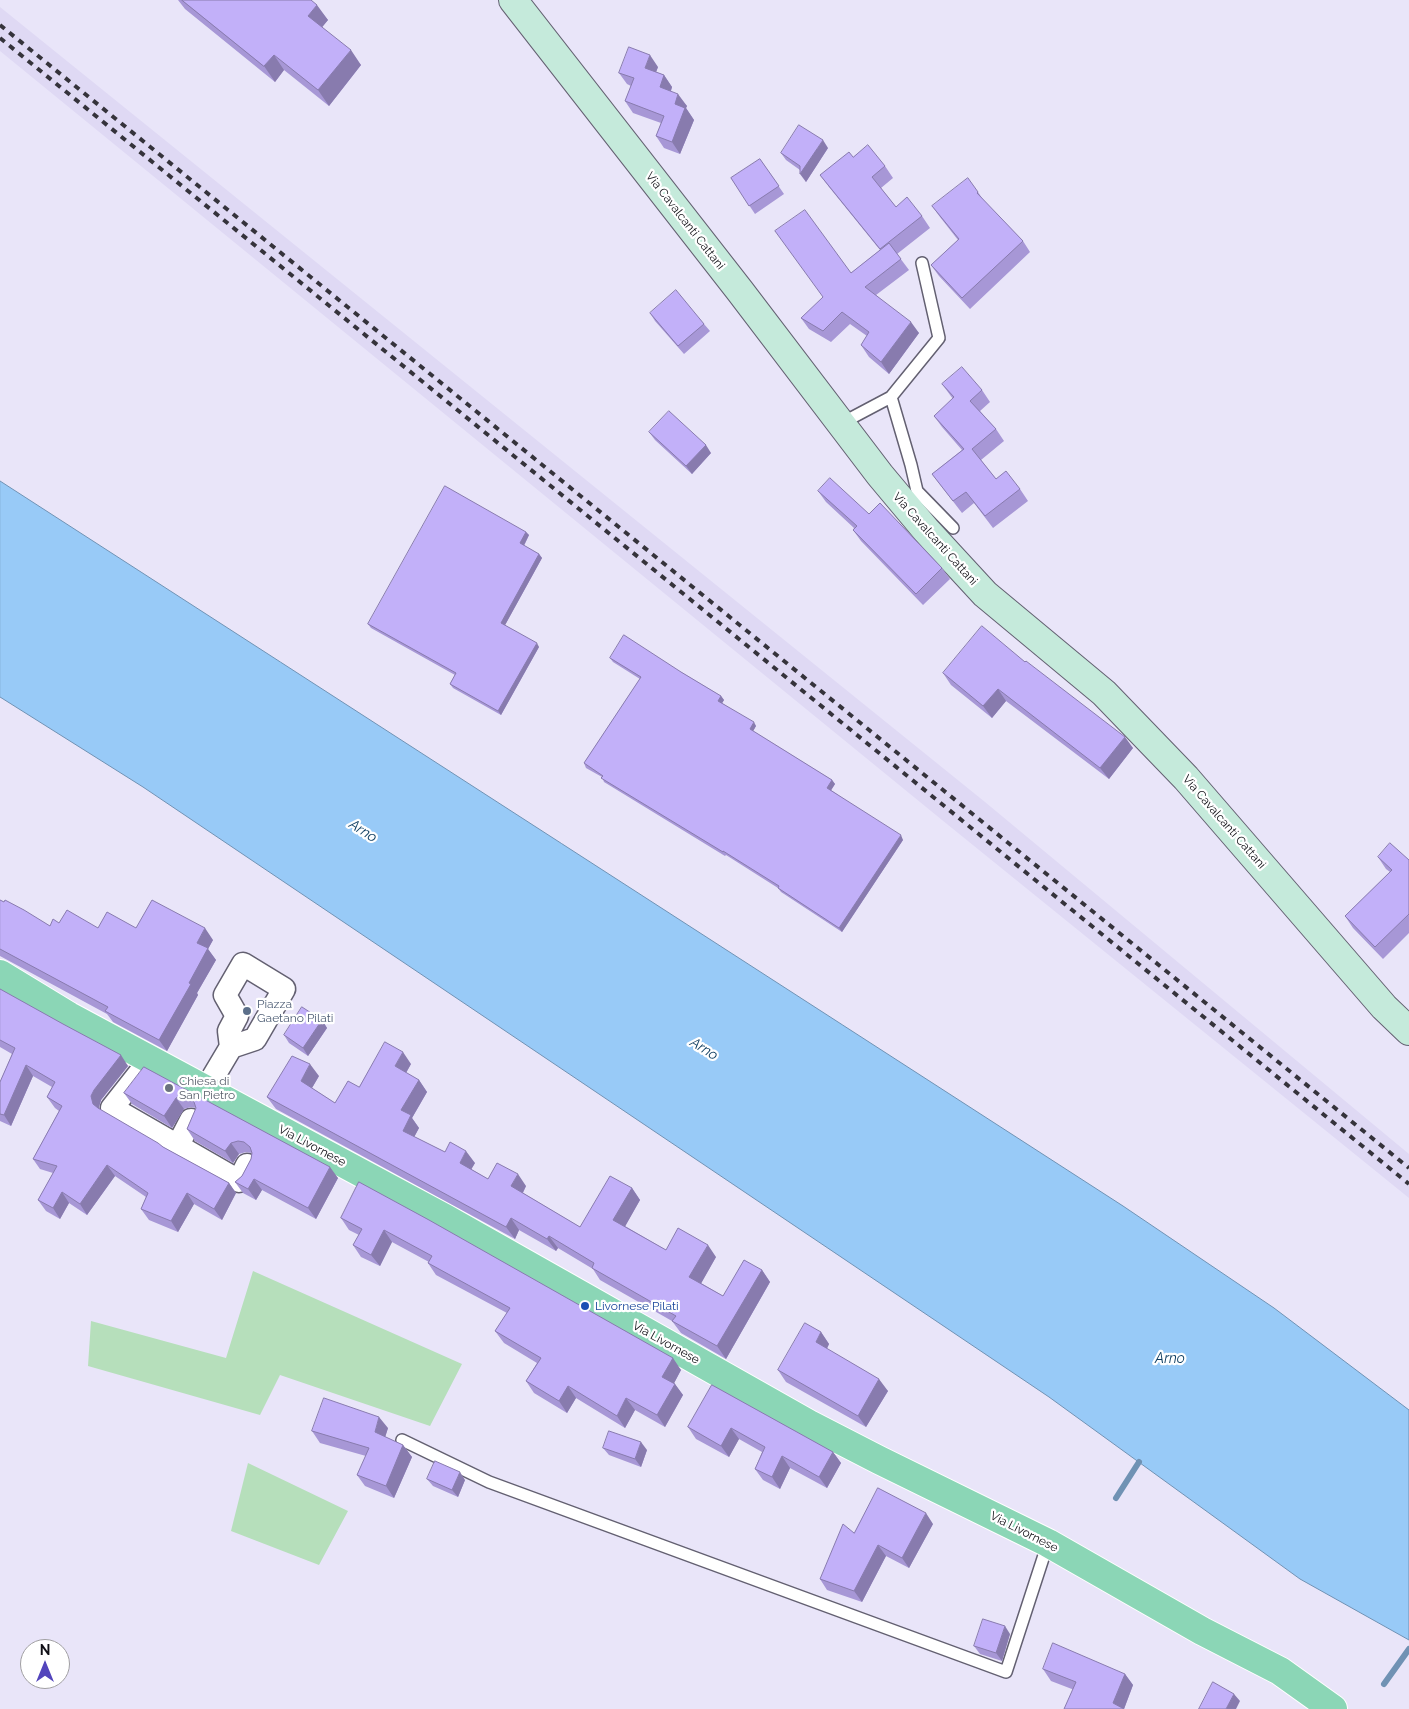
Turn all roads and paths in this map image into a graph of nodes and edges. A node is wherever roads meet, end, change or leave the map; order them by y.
1 (514, 0) edge
2 (922, 263) dead end
3 (891, 397) junction
4 (840, 424) junction
5 (952, 528) dead end
6 (0, 974) edge
7 (1409, 1031) edge
8 (231, 1047) dead end
9 (150, 1059) junction
10 (206, 1089) junction
11 (190, 1120) edge
12 (177, 1147) junction
13 (247, 1165) edge
14 (402, 1440) dead end
15 (1048, 1543) junction
16 (1333, 1709) edge

1 - 4 street, Via Cavalcanti Cattani
2 - 3 lane
3 - 4 lane
3 - 5 lane
4 - 7 street, Via Cavalcanti Cattani
6 - 9 main road, Via Livornese
8 - 10 street
9 - 10 main road, Via Livornese
9 - 12 street
10 - 15 main road, Via Livornese
11 - 12 street
12 - 13 street
14 - 15 lane
15 - 16 main road, Via Livornese

